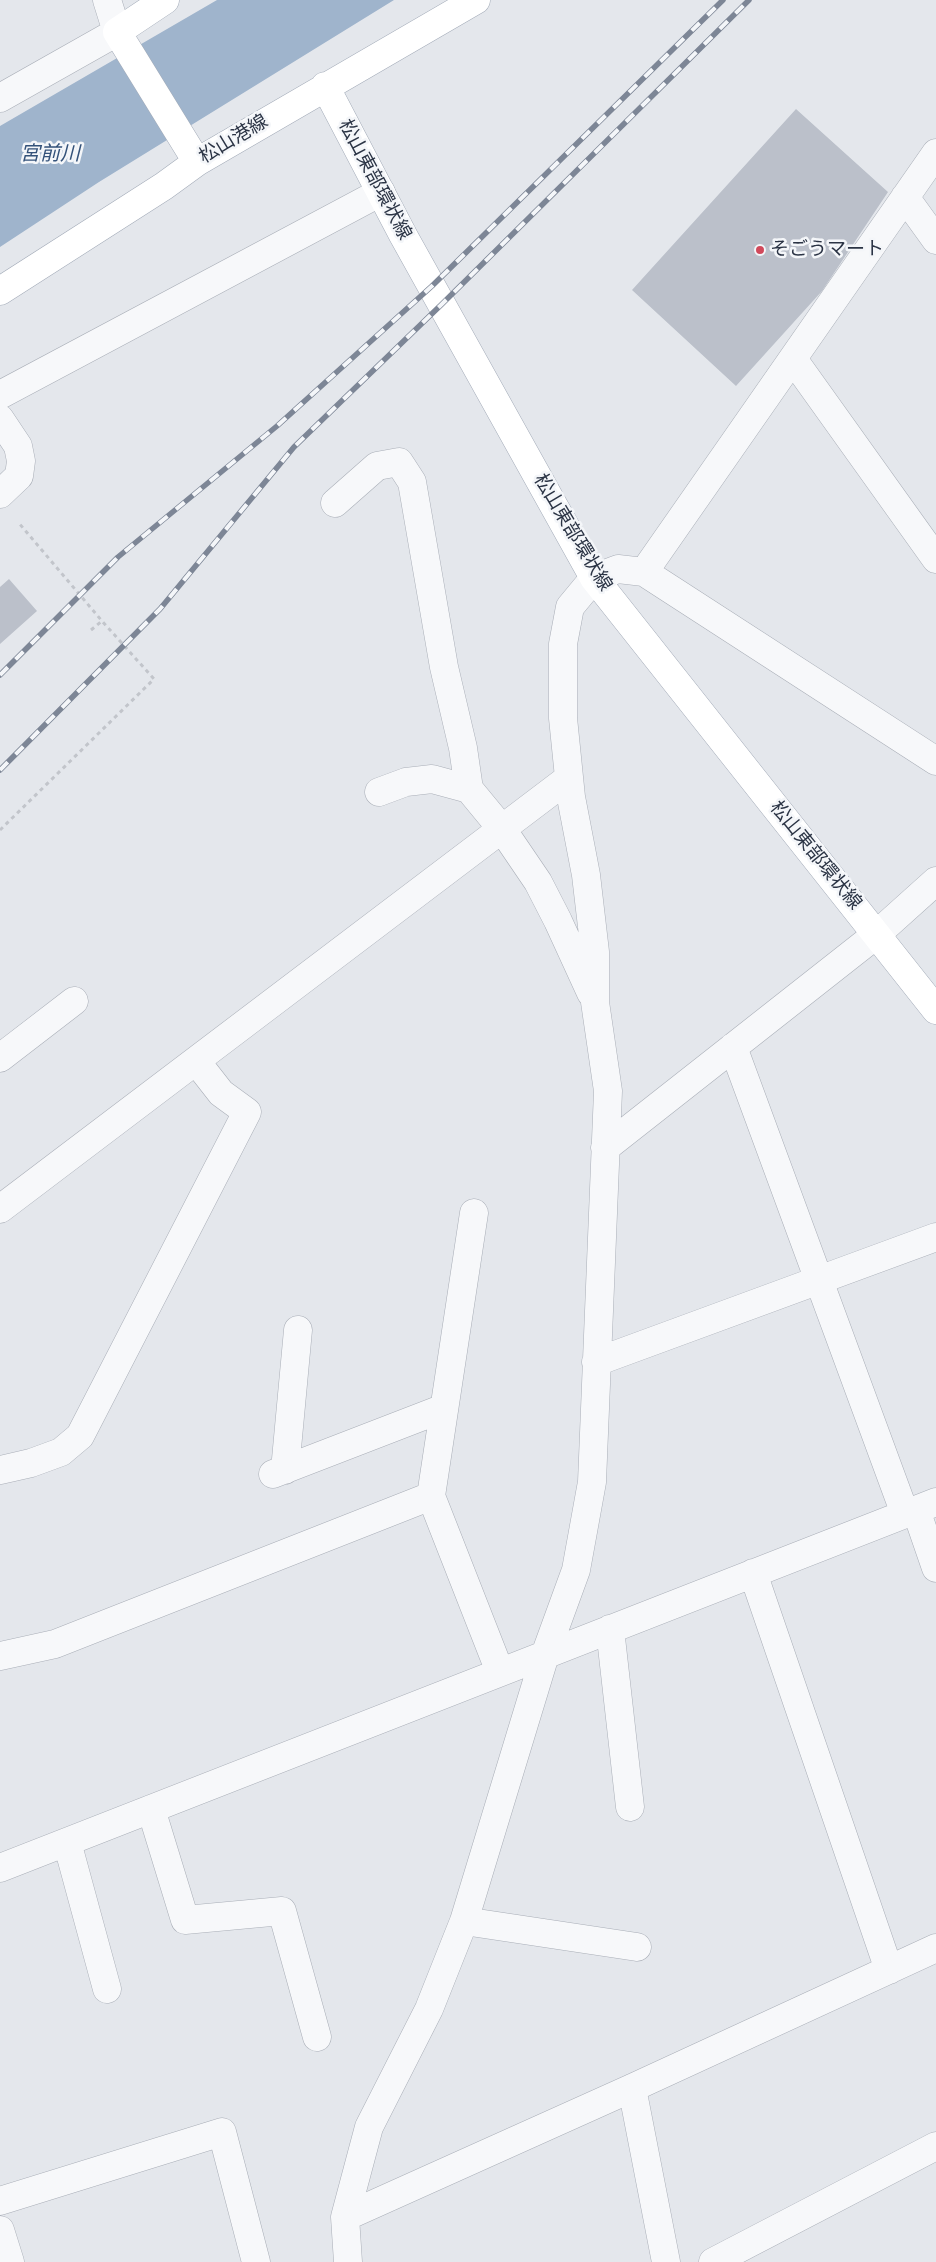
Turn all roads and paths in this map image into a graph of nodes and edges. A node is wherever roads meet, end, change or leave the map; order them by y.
1 (107, 0) edge
2 (165, 0) edge
3 (476, 0) edge
4 (123, 42) junction
5 (325, 86) junction
6 (0, 98) edge
7 (936, 153) edge
8 (197, 162) junction
9 (381, 192) junction
10 (905, 197) junction
11 (936, 240) edge
12 (0, 292) edge
13 (793, 359) junction
14 (0, 395) edge
15 (0, 419) edge
16 (335, 503) dead end
17 (6, 504) edge
18 (936, 559) edge
19 (644, 572) junction
20 (594, 578) junction
21 (102, 621) junction
22 (91, 630) dead end
23 (936, 762) edge
24 (569, 778) junction
25 (469, 789) junction
26 (379, 792) dead end
27 (502, 829) junction
28 (0, 830) edge
29 (936, 881) edge
30 (878, 934) junction
31 (74, 1001) dead end
32 (594, 1002) junction
33 (936, 1010) edge
34 (733, 1047) junction
35 (0, 1058) edge
36 (196, 1061) junction
37 (605, 1148) junction
38 (0, 1209) edge
39 (474, 1213) dead end
40 (936, 1237) edge
41 (818, 1279) junction
42 (298, 1330) dead end
43 (596, 1362) junction
44 (444, 1408) junction
45 (0, 1470) edge
46 (431, 1496) junction
47 (919, 1508) edge
48 (936, 1568) edge
49 (753, 1574) junction
50 (610, 1630) junction
51 (545, 1655) junction
52 (0, 1656) edge
53 (500, 1672) junction
54 (630, 1807) dead end
55 (150, 1809) junction
56 (67, 1842) junction
57 (0, 1868) edge
58 (464, 1922) junction
59 (637, 1947) dead end
60 (936, 1948) edge
61 (889, 1970) junction
62 (107, 1989) dead end
63 (317, 2037) dead end
64 (632, 2088) junction
65 (936, 2146) edge
66 (0, 2201) edge
67 (345, 2217) junction
68 (0, 2230) edge
69 (10, 2262) edge
70 (256, 2262) edge
71 (348, 2262) edge
72 (666, 2262) edge
73 (713, 2262) edge

1 - 4 street
2 - 4 main road
3 - 5 main road, 松山港線
4 - 6 street
4 - 8 main road
5 - 8 main road, 松山港線
5 - 9 main road, 松山東部環状線
7 - 10 street
8 - 12 main road, 松山港線
9 - 14 street
9 - 20 main road, 松山東部環状線
10 - 11 street
10 - 13 street
13 - 18 street
13 - 19 street
15 - 17 street
16 - 25 street
17 - 21 path
19 - 20 street
19 - 23 street
20 - 24 street
20 - 30 main road, 松山東部環状線
21 - 22 path
21 - 28 path
24 - 27 street
24 - 32 street
25 - 26 street
25 - 27 street
27 - 32 street
27 - 36 street
29 - 30 street
30 - 33 main road, 松山東部環状線
30 - 34 street
31 - 35 street
32 - 37 street
34 - 37 street
34 - 41 street
36 - 38 street
36 - 45 street
37 - 43 street
39 - 44 street
40 - 41 street
41 - 43 street
41 - 47 street
42 - 44 street
43 - 51 street
44 - 46 street
46 - 52 street
46 - 53 street
47 - 48 street
47 - 49 street
49 - 50 street
49 - 61 street
50 - 51 street
50 - 54 street
51 - 53 street
51 - 58 street
53 - 55 street
55 - 56 street
55 - 63 street
56 - 57 street
56 - 62 street
58 - 59 street
58 - 67 street
60 - 61 street
61 - 64 street
64 - 67 street
64 - 72 street
65 - 73 street
66 - 70 street
67 - 71 street
68 - 69 street

